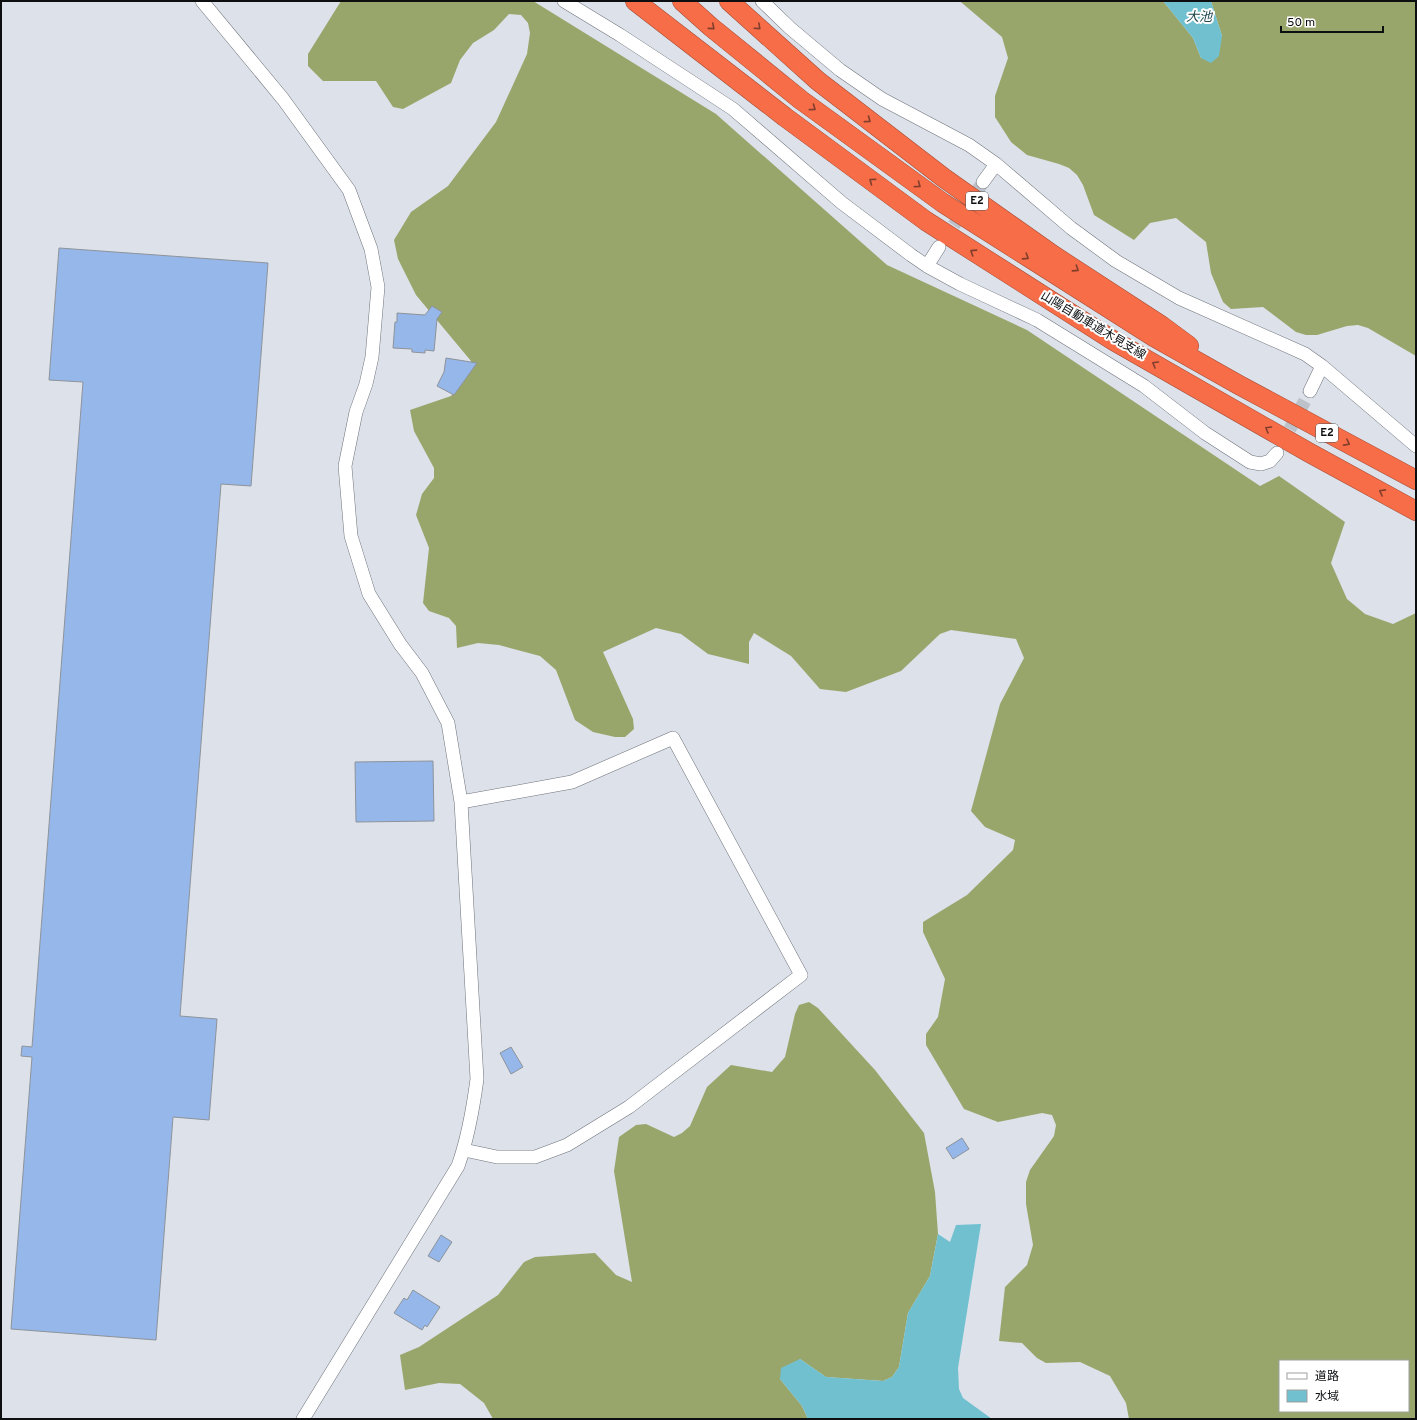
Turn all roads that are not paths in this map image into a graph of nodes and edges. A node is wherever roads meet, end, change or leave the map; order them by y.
1 (202, 1) edge
2 (564, 1) edge
3 (635, 1) edge
4 (649, 1) edge
5 (682, 1) edge
6 (729, 1) edge
7 (762, 1) edge
8 (785, 117) junction
9 (996, 164) junction
10 (983, 182) tunnel mouth
11 (939, 247) tunnel mouth
12 (927, 266) junction
13 (1322, 366) junction
14 (1239, 385) junction
15 (1310, 390) tunnel mouth
16 (1416, 446) edge
17 (1277, 453) tunnel mouth
18 (1416, 480) edge
19 (1416, 511) edge
20 (461, 802) junction
21 (464, 1150) junction
22 (303, 1419) edge

1 - 20 street
2 - 12 street
3 - 8 highway
4 - 8 highway
5 -> 14 highway
6 -> 14 highway, E2
7 - 9 street
19 -> 8 highway, 山陽自動車道木見支線 / E2
9 - 10 street
9 - 13 street
11 - 12 street
12 - 17 street
13 - 15 street
13 - 16 street
14 -> 18 highway, E2
20 - 21 street
20 - 21 street
21 - 22 street

